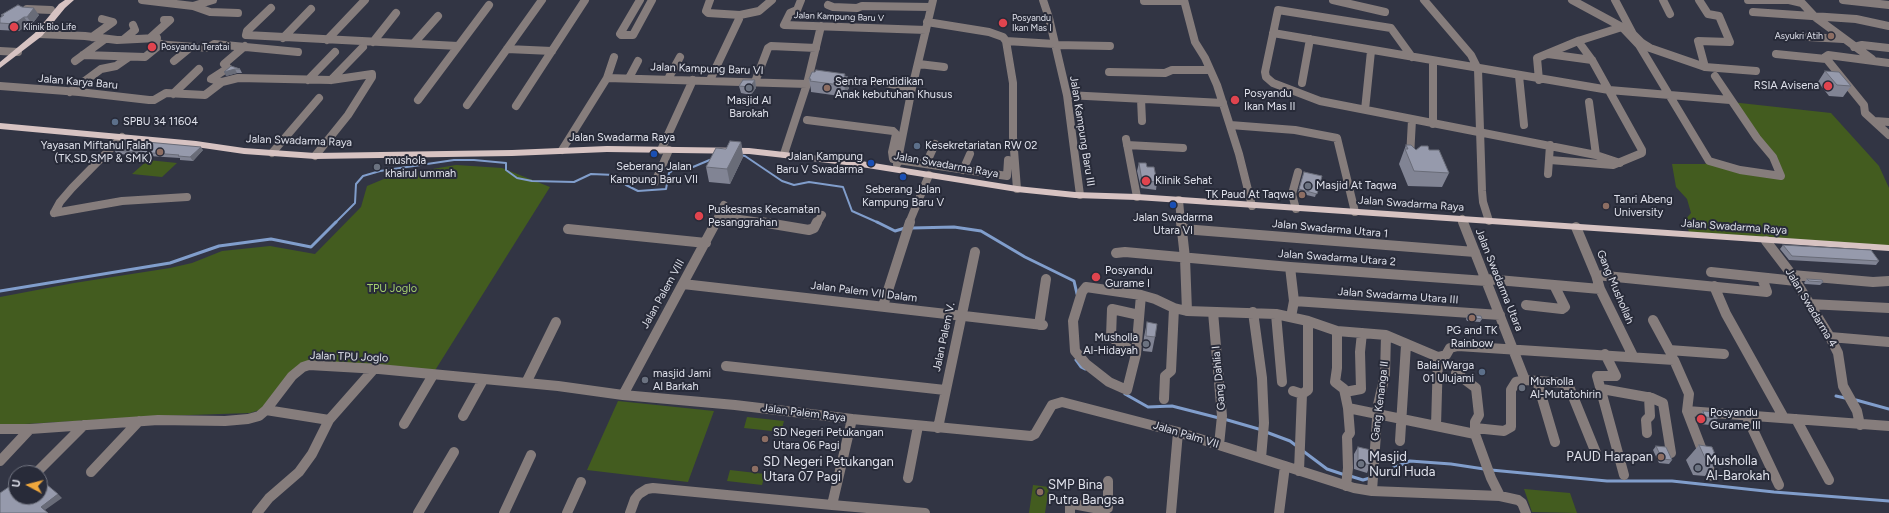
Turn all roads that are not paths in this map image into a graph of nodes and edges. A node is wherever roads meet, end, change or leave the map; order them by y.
1 (63, 0) edge
2 (70, 0) edge
3 (142, 0) edge
4 (214, 0) edge
5 (365, 0) edge
6 (542, 0) edge
7 (585, 0) edge
8 (640, 0) edge
9 (652, 0) edge
10 (710, 0) edge
11 (772, 0) edge
12 (802, 0) edge
13 (1043, 0) edge
14 (1333, 0) edge
15 (1424, 0) edge
16 (1572, 0) edge
17 (1615, 0) edge
18 (1663, 0) edge
19 (1699, 0) edge
20 (1748, 0) edge
21 (1843, 0) edge
22 (1144, 1) dead end
23 (1184, 1) edge
24 (1344, 1) edge
25 (1801, 2) edge
26 (932, 4) edge
27 (489, 5) dead end
28 (828, 5) dead end
29 (1889, 5) edge
30 (193, 6) junction
31 (271, 8) dead end
32 (28, 9) edge
33 (311, 9) dead end
34 (51, 10) junction
35 (210, 12) junction
36 (1385, 12) dead end
37 (1753, 12) dead end
38 (238, 13) dead end
39 (396, 13) dead end
40 (1670, 14) dead end
41 (438, 16) dead end
42 (1815, 17) junction
43 (102, 19) dead end
44 (739, 19) dead end
45 (164, 20) dead end
46 (1622, 24) junction
47 (133, 25) dead end
48 (821, 26) junction
49 (926, 26) junction
50 (1889, 26) edge
51 (1273, 33) junction
52 (39, 34) junction
53 (92, 37) junction
54 (1808, 37) dead end
55 (150, 38) junction
56 (283, 38) junction
57 (105, 39) junction
58 (124, 39) junction
59 (1310, 39) junction
60 (1843, 39) junction
61 (327, 40) junction
62 (1006, 41) junction
63 (1578, 41) junction
64 (373, 42) junction
65 (414, 43) junction
66 (161, 44) junction
67 (1055, 44) junction
68 (190, 46) junction
69 (245, 46) junction
70 (458, 46) junction
71 (1110, 46) dead end
72 (363, 47) dead end
73 (1854, 47) junction
74 (816, 48) junction
75 (1889, 48) edge
76 (507, 49) junction
77 (1371, 50) junction
78 (0, 51) edge
79 (552, 51) junction
80 (14, 52) junction
81 (298, 52) dead end
82 (335, 52) dead end
83 (1546, 54) junction
84 (1776, 54) dead end
85 (83, 55) junction
86 (113, 56) junction
87 (129, 57) junction
88 (614, 57) dead end
89 (680, 57) dead end
90 (1412, 57) junction
91 (0, 59) edge
92 (1826, 59) junction
93 (1592, 60) junction
94 (1874, 60) junction
95 (75, 61) dead end
96 (174, 61) dead end
97 (638, 61) dead end
98 (1432, 61) junction
99 (1889, 63) edge
100 (919, 64) junction
101 (0, 66) edge
102 (944, 67) dead end
103 (1705, 67) junction
104 (101, 69) junction
105 (199, 69) dead end
106 (1478, 69) junction
107 (1210, 70) junction
108 (1756, 71) dead end
109 (1109, 72) dead end
110 (1519, 76) junction
111 (1715, 76) dead end
112 (607, 78) junction
113 (630, 78) junction
114 (668, 79) junction
115 (308, 80) junction
116 (331, 80) junction
117 (693, 80) junction
118 (710, 80) junction
119 (1539, 80) junction
120 (875, 81) dead end
121 (222, 82) junction
122 (755, 82) junction
123 (1302, 82) dead end
124 (807, 84) junction
125 (0, 86) edge
126 (912, 88) junction
127 (1609, 90) junction
128 (70, 92) junction
129 (173, 94) junction
130 (1668, 94) junction
131 (1067, 95) junction
132 (319, 98) dead end
133 (1141, 99) junction
134 (418, 100) dead end
135 (1730, 100) junction
136 (1589, 102) dead end
137 (1223, 103) junction
138 (467, 105) dead end
139 (516, 106) dead end
140 (1365, 110) junction
141 (807, 120) dead end
142 (1412, 120) junction
143 (1142, 121) dead end
144 (1875, 121) junction
145 (1889, 122) edge
146 (1433, 124) junction
147 (1230, 125) junction
148 (1524, 125) dead end
149 (0, 126) edge
150 (1481, 133) junction
151 (1889, 136) edge
152 (125, 137) junction
153 (935, 144) dead end
154 (1550, 145) junction
155 (1183, 148) dead end
156 (562, 150) junction
157 (665, 150) junction
158 (114, 151) edge
159 (272, 153) junction
160 (784, 154) junction
161 (970, 154) dead end
162 (1596, 155) junction
163 (315, 156) junction
164 (1410, 159) edge
165 (1008, 160) dead end
166 (1550, 160) junction
167 (1620, 163) junction
168 (897, 164) junction
169 (926, 164) junction
170 (963, 170) junction
171 (1298, 172) dead end
172 (1548, 174) dead end
173 (929, 175) junction
174 (654, 182) dead end
175 (1016, 189) junction
176 (1080, 195) junction
177 (187, 197) dead end
178 (1137, 197) junction
179 (1179, 200) junction
180 (724, 205) dead end
181 (1252, 206) junction
182 (1296, 209) junction
183 (1355, 212) junction
184 (822, 215) dead end
185 (719, 216) junction
186 (1462, 219) junction
187 (1492, 221) junction
188 (1576, 227) junction
189 (568, 229) dead end
190 (1183, 229) junction
191 (1766, 241) junction
192 (706, 243) junction
193 (1889, 248) edge
194 (975, 252) dead end
195 (1475, 252) junction
196 (1116, 253) dead end
197 (1185, 258) junction
198 (1290, 267) junction
199 (1711, 272) dead end
200 (1596, 275) junction
201 (1762, 278) junction
202 (1794, 278) junction
203 (1046, 279) dead end
204 (1486, 280) junction
205 (1889, 281) edge
206 (682, 284) junction
207 (1554, 284) junction
208 (1714, 286) junction
209 (1600, 289) junction
210 (1141, 296) junction
211 (1294, 301) junction
212 (1809, 304) junction
213 (1526, 305) dead end
214 (883, 306) junction
215 (1174, 308) junction
216 (1889, 308) edge
217 (1187, 311) junction
218 (1213, 312) junction
219 (1252, 312) junction
220 (1276, 314) junction
221 (1139, 315) junction
222 (1500, 315) junction
223 (961, 316) junction
224 (1291, 318) junction
225 (1653, 320) dead end
226 (1308, 321) junction
227 (556, 322) dead end
228 (1337, 331) junction
229 (1362, 333) junction
230 (1386, 335) junction
231 (1830, 337) junction
232 (1889, 342) edge
233 (1406, 345) junction
234 (1515, 350) junction
235 (1670, 350) junction
236 (1136, 354) junction
237 (1605, 354) junction
238 (1724, 354) dead end
239 (1633, 356) junction
240 (1438, 357) junction
241 (1674, 360) junction
242 (726, 366) dead end
243 (374, 369) junction
244 (1456, 373) dead end
245 (433, 375) junction
246 (483, 380) junction
247 (1526, 380) junction
248 (1537, 381) junction
249 (1282, 382) dead end
250 (526, 383) junction
251 (1602, 389) junction
252 (945, 390) junction
253 (1345, 392) junction
254 (623, 395) junction
255 (1649, 397) junction
256 (1164, 399) dead end
257 (1348, 408) junction
258 (266, 410) junction
259 (1687, 412) junction
260 (1378, 414) junction
261 (1746, 415) junction
262 (463, 416) dead end
263 (1784, 418) junction
264 (852, 419) junction
265 (1796, 419) junction
266 (328, 420) junction
267 (1401, 420) junction
268 (139, 421) junction
269 (404, 424) dead end
270 (84, 425) junction
271 (1860, 425) junction
272 (918, 426) junction
273 (1436, 426) junction
274 (0, 428) edge
275 (938, 428) junction
276 (1888, 428) edge
277 (30, 429) junction
278 (1475, 431) junction
279 (1178, 432) junction
280 (1647, 433) dead end
281 (1400, 441) dead end
282 (1554, 442) dead end
283 (1219, 445) junction
284 (454, 452) dead end
285 (1596, 453) dead end
286 (1671, 453) dead end
287 (531, 455) dead end
288 (1261, 458) junction
289 (0, 461) edge
290 (44, 465) edge
291 (1285, 466) junction
292 (1299, 470) junction
293 (91, 472) dead end
294 (1624, 475) dead end
295 (1712, 476) dead end
296 (908, 478) dead end
297 (1829, 480) dead end
298 (1108, 481) dead end
299 (581, 482) dead end
300 (1347, 483) junction
301 (1778, 485) dead end
302 (1372, 488) junction
303 (1500, 496) junction
304 (832, 505) junction
305 (257, 513) edge
306 (418, 513) edge
307 (504, 513) edge
308 (567, 513) edge
309 (630, 513) edge
310 (925, 513) edge
311 (1070, 513) edge
312 (1171, 513) edge
313 (1279, 513) edge
314 (1526, 513) edge

1 - 34 main road
2 - 52 main road
3 - 30 street
4 - 30 street
4 - 35 street
5 - 61 street
6 - 76 street
7 - 79 street
8 - 9 street
10 - 11 street
12 - 48 street, Jalan Kampung Baru V
13 - 67 street, Jalan Kampung Baru III
14 - 24 street
15 - 106 street
16 - 46 street
17 - 46 street
18 - 40 street
19 - 103 street
20 - 25 street
21 - 29 street
22 - 23 street
23 - 107 street
24 - 36 street
25 - 42 street
26 - 28 street
26 - 49 street
27 - 70 street
30 - 35 street
31 - 56 street
32 - 34 street
33 - 56 street
34 - 80 main road
35 - 38 street
37 - 42 street
39 - 64 street
41 - 65 street
42 - 50 street
42 - 60 street
43 - 53 street
44 - 118 street
45 - 55 street
46 - 63 street
46 - 103 street
46 - 130 street
47 - 58 street
48 - 49 street, Jalan Kampung Baru V
48 - 74 street
49 - 62 street, Jalan Kampung Baru V
49 - 100 street
51 - 59 street
51 - 90 street
51 - 140 street
52 - 53 street
52 - 80 main road
53 - 57 street
54 - 60 street
55 - 58 street
55 - 66 street
56 - 61 street
57 - 58 street
57 - 85 street
59 - 77 street
59 - 123 street
60 - 73 street
61 - 64 street
62 - 67 street
62 - 175 street
63 - 83 street
63 - 93 street
64 - 65 street
65 - 70 street
66 - 68 street
66 - 87 street
67 - 71 street
67 - 131 street, Jalan Kampung Baru III
68 - 69 street
68 - 96 street
69 - 81 street
69 - 121 street
70 - 134 street
72 - 116 street
73 - 75 street
73 - 94 street
74 - 122 street
74 - 124 street
76 - 79 street
76 - 138 street
77 - 90 street
77 - 140 street
78 - 80 street
79 - 139 street
80 - 91 main road
80 - 101 main road
82 - 115 street
83 - 93 street
83 - 119 street
84 - 92 street
85 - 86 street
85 - 95 street
86 - 87 street
86 - 104 street
87 - 104 street
88 - 112 street
89 - 114 street
90 - 98 street
92 - 94 street
92 - 144 street
93 - 127 street
94 - 99 street
97 - 113 street
98 - 106 street
98 - 146 street
100 - 102 street
100 - 126 street
103 - 108 street
104 - 128 street
105 - 129 street
106 - 110 street
106 - 150 street
107 - 109 street
107 - 137 street
110 - 119 street
110 - 148 street
111 - 135 street
112 - 113 street, Jalan Kampung Baru VI
112 - 156 street
113 - 114 street, Jalan Kampung Baru VI
114 - 117 street, Jalan Kampung Baru VI
115 - 116 street
115 - 121 street
116 - 163 street
117 - 118 street, Jalan Kampung Baru VI
117 - 157 street
118 - 122 street, Jalan Kampung Baru VI
119 - 127 street
120 - 126 street
121 - 129 street
122 - 124 street, Jalan Kampung Baru VI
124 - 160 street
125 - 128 street, Jalan Karya Baru
126 - 168 street
127 - 130 street
127 - 167 street
128 - 129 street, Jalan Karya Baru
130 - 135 street
130 - 135 street
131 - 133 street
131 - 176 street, Jalan Kampung Baru III
132 - 159 street
133 - 137 street
133 - 143 street
136 - 162 street
137 - 147 street
140 - 142 street
141 - 168 street
142 - 146 street
142 - 164 street
144 - 145 street
144 - 151 street
146 - 150 street
147 - 181 street
147 - 183 street
149 - 152 main road, Jalan Swadarma Raya
150 - 154 street
150 - 187 street
152 - 158 street
152 - 159 main road, Jalan Swadarma Raya
152 - 177 street
153 - 169 street
154 - 162 street
154 - 166 street
155 - 178 street
156 - 157 main road, Jalan Swadarma Raya
156 - 163 main road, Jalan Swadarma Raya
157 - 160 main road, Jalan Swadarma Raya
157 - 174 street
159 - 163 main road, Jalan Swadarma Raya
160 - 168 main road, Jalan Swadarma Raya
161 - 170 street
162 - 167 street
165 - 170 street
166 - 167 street
166 - 172 street
168 - 169 street
168 - 173 main road, Jalan Swadarma Raya
169 - 170 street
171 - 182 street
173 - 175 main road, Jalan Swadarma Raya
173 - 214 street
175 - 176 main road, Jalan Swadarma Raya
176 - 178 main road, Jalan Swadarma Raya
178 - 179 main road, Jalan Swadarma Raya
179 - 181 main road, Jalan Swadarma Raya
179 - 190 street
180 - 185 street, Jalan Palem VIII
181 - 182 main road, Jalan Swadarma Raya
182 - 183 main road, Jalan Swadarma Raya
183 - 186 main road, Jalan Swadarma Raya
184 - 185 street
185 - 192 street, Jalan Palem VIII
186 - 187 main road, Jalan Swadarma Raya
186 - 195 street, Jalan Swadarma Utara
187 - 188 main road, Jalan Swadarma Raya
188 - 191 main road, Jalan Swadarma Raya
188 - 200 street, Gang Mushollah
189 - 192 street
190 - 195 street, Jalan Swadarma Utara 1
190 - 197 street
191 - 193 main road, Jalan Swadarma Raya
191 - 202 street, Jalan Swadarma 4
192 - 206 street, Jalan Palem VIII
194 - 223 street, Jalan Palem V.
195 - 204 street, Jalan Swadarma Utara
196 - 197 street, Jalan Swadarma Utara 2
197 - 198 street, Jalan Swadarma Utara 2
197 - 217 street
198 - 204 street, Jalan Swadarma Utara 2
198 - 211 street
199 - 201 street
200 - 208 street
200 - 209 street, Gang Mushollah
201 - 202 street
201 - 208 street
202 - 205 street
202 - 212 street, Jalan Swadarma 4
203 - 223 street, Jalan Palem VII Dalam
204 - 207 street, Jalan Swadarma Utara 2
204 - 222 street, Jalan Swadarma Utara
206 - 214 street, Jalan Palem VII Dalam
206 - 254 street, Jalan Palem VIII
207 - 209 street, Jalan Swadarma Utara 2
207 - 213 street
208 - 263 street
209 - 239 street, Gang Mushollah
210 - 215 street
210 - 221 street
210 - 236 street
211 - 222 street, Jalan Swadarma Utara III
211 - 224 street
212 - 216 street
212 - 231 street, Jalan Swadarma 4
214 - 223 street, Jalan Palem VII Dalam
215 - 217 street
215 - 256 street
217 - 218 street
218 - 219 street
218 - 283 street, Gang Dahlia I
219 - 220 street
219 - 288 street
220 - 224 street
220 - 249 street
221 - 236 street
221 - 236 street
222 - 234 street, Jalan Swadarma Utara
223 - 252 street, Jalan Palem V.
224 - 226 street
225 - 235 street
226 - 228 street
226 - 292 street
227 - 250 street
228 - 229 street
228 - 253 street
229 - 230 street
229 - 253 street
230 - 233 street
230 - 260 street, Gang Kenanga II
231 - 232 street
231 - 271 street, Jalan Swadarma 4
233 - 240 street
233 - 267 street
234 - 237 street
234 - 240 street
234 - 247 street, Jalan Swadarma Utara
235 - 238 street
235 - 241 street
237 - 239 street
237 - 251 street
239 - 241 street
240 - 273 street
241 - 259 street
242 - 252 street
243 - 245 street, Jalan TPU Joglo
243 - 258 street, Jalan TPU Joglo
243 - 266 street
244 - 278 street
245 - 246 street, Jalan TPU Joglo
245 - 269 street
246 - 250 street, Jalan TPU Joglo
246 - 262 street
247 - 248 street
247 - 278 street
248 - 282 street
248 - 285 street
250 - 254 street, Jalan TPU Joglo
251 - 255 street
251 - 294 street
252 - 275 street, Jalan Palem V.
253 - 257 street
254 - 264 street, Jalan Palem Raya
255 - 280 street
255 - 286 street
257 - 260 street
257 - 300 street
258 - 266 street
258 - 268 street, Jalan TPU Joglo
259 - 261 street
259 - 295 street
260 - 267 street
260 - 302 street, Gang Kenanga II
261 - 263 street
261 - 301 street
263 - 265 street
264 - 272 street, Jalan Palm VII
264 - 304 street, Jalan Palem Raya
265 - 271 street
265 - 297 street
266 - 305 street
267 - 273 street
267 - 281 street
268 - 270 street, Jalan TPU Joglo
268 - 293 street
270 - 277 street, Jalan TPU Joglo
270 - 290 street
271 - 276 street
272 - 275 street, Jalan Palm VII
272 - 296 street
273 - 278 street
274 - 277 street, Jalan TPU Joglo
275 - 279 street, Jalan Palm VII
277 - 289 street
278 - 303 street
279 - 283 street, Jalan Palm VII
279 - 312 street
283 - 288 street, Jalan Palm VII
284 - 306 street
287 - 307 street
288 - 291 street, Jalan Palm VII
291 - 292 street, Jalan Palm VII
291 - 313 street
292 - 300 street, Jalan Palm VII
298 - 311 street
299 - 308 street
300 - 302 street, Jalan Palm VII
302 - 303 street, Jalan Palm VII
303 - 314 street, Jalan Palm VII
304 - 309 street
304 - 310 street

